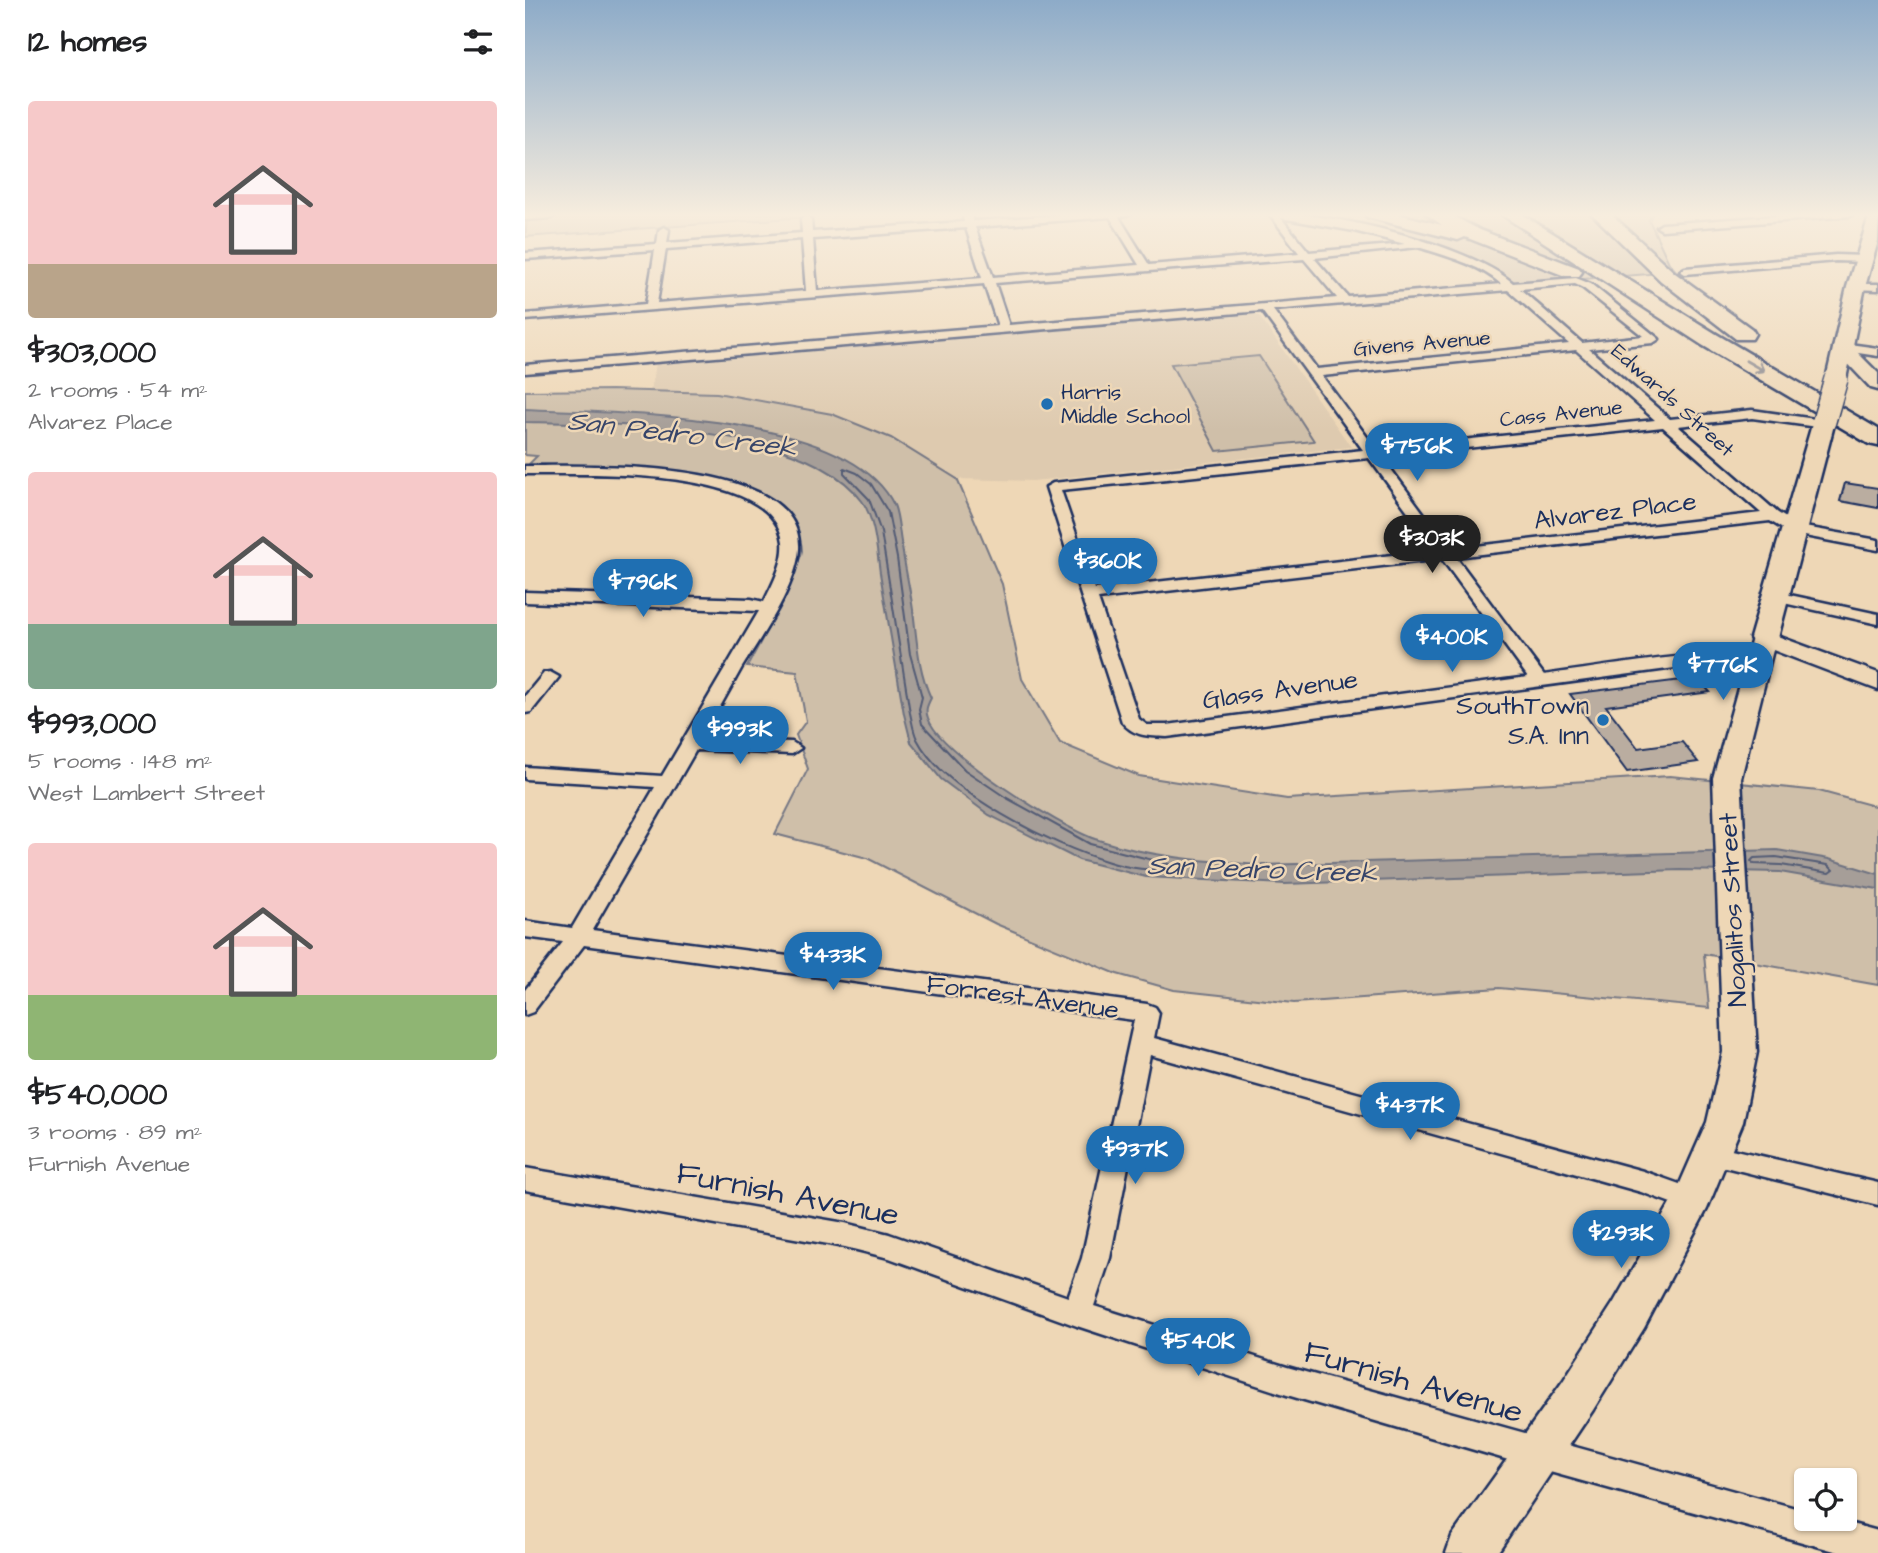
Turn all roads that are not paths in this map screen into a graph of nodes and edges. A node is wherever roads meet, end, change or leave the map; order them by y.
1 (655, 285) edge
2 (812, 285) edge
3 (919, 285) edge
4 (989, 285) edge
5 (1332, 285) edge
6 (1519, 285) edge
7 (1586, 285) edge
8 (1602, 285) edge
9 (1624, 285) edge
10 (1653, 285) edge
11 (1679, 285) edge
12 (1512, 286) junction
13 (1856, 287) joint
14 (1878, 287) edge
15 (812, 294) junction
16 (1345, 300) junction
17 (651, 307) junction
18 (1265, 307) junction
19 (525, 317) edge
20 (1005, 329) junction
21 (1744, 334) junction
22 (1710, 340) junction
23 (1582, 347) junction
24 (1766, 347) dead end
25 (1842, 347) junction
26 (1878, 352) edge
27 (525, 369) edge
28 (1315, 373) junction
29 (1811, 373) dead end
30 (1836, 377) junction
31 (1878, 386) edge
32 (1856, 400) dead end
33 (1668, 423) junction
34 (1824, 423) junction
35 (1878, 439) edge
36 (1374, 454) junction
37 (525, 470) edge
38 (1773, 516) junction
39 (1794, 530) junction
40 (1878, 545) edge
41 (1447, 555) junction
42 (1087, 595) junction
43 (525, 597) edge
44 (1776, 597) junction
45 (767, 608) junction
46 (1878, 619) edge
47 (1761, 647) junction
48 (550, 677) dead end
49 (1540, 682) junction
50 (1878, 682) edge
51 (525, 708) edge
52 (690, 744) junction
53 (792, 748) dead end
54 (525, 774) edge
55 (667, 782) junction
56 (525, 929) edge
57 (578, 936) junction
58 (525, 1006) edge
59 (1140, 1043) junction
60 (1713, 1155) junction
61 (525, 1179) edge
62 (1878, 1194) edge
63 (1693, 1200) junction
64 (1077, 1313) junction
65 (1539, 1454) junction
66 (1878, 1547) edge
67 (1469, 1553) edge

1 - 17 street
2 - 15 street
3 - 15 street
4 - 20 street
5 - 16 street
6 - 12 street, Givens Avenue
7 - 23 street, Givens Avenue
8 - 22 highway
9 - 22 highway
10 - 21 highway
11 - 21 highway
12 - 16 street
12 - 23 street, Edwards Street
13 - 14 street
13 - 25 main road, Nogalitos Street
15 - 17 street
16 - 18 street
17 - 19 street
18 - 20 street
18 - 28 street
20 - 27 street
21 - 24 highway
22 -> 35 highway
23 - 28 street, Givens Avenue
23 - 33 street, Edwards Street
25 - 26 street
25 - 30 main road, Nogalitos Street
25 - 31 main road
28 - 36 street
29 - 32 highway
30 - 31 main road
30 - 34 main road, Nogalitos Street, bridge
33 - 34 street, Cass Avenue
33 - 36 street, Cass Avenue
33 - 38 street, Edwards Street
34 - 39 main road, Nogalitos Street
36 - 41 street
36 - 42 street, Cass Avenue
37 - 45 street
38 - 39 street, Edwards Street
38 - 41 street, Alvarez Place
39 - 40 street
39 - 44 main road, Nogalitos Street
41 - 42 street, Alvarez Place
41 - 49 street
42 - 49 street, Glass Avenue
43 - 45 street
44 - 46 street
44 - 47 main road, Nogalitos Street
45 - 52 street
47 - 49 street, Glass Avenue
47 - 50 main road
47 - 60 main road, Nogalitos Street
48 - 51 street
52 - 53 street
52 - 55 street
54 - 55 street
55 - 57 street
56 - 57 street, Forrest Avenue
57 - 58 street
57 - 59 street, Forrest Avenue
59 - 63 street, Forrest Avenue
59 - 64 street
60 - 62 street
60 - 63 main road, Nogalitos Street
61 - 64 street, Furnish Avenue
63 - 65 main road, Nogalitos Street
64 - 65 street, Furnish Avenue
65 - 66 street, Furnish Avenue
65 - 67 main road, Nogalitos Street

